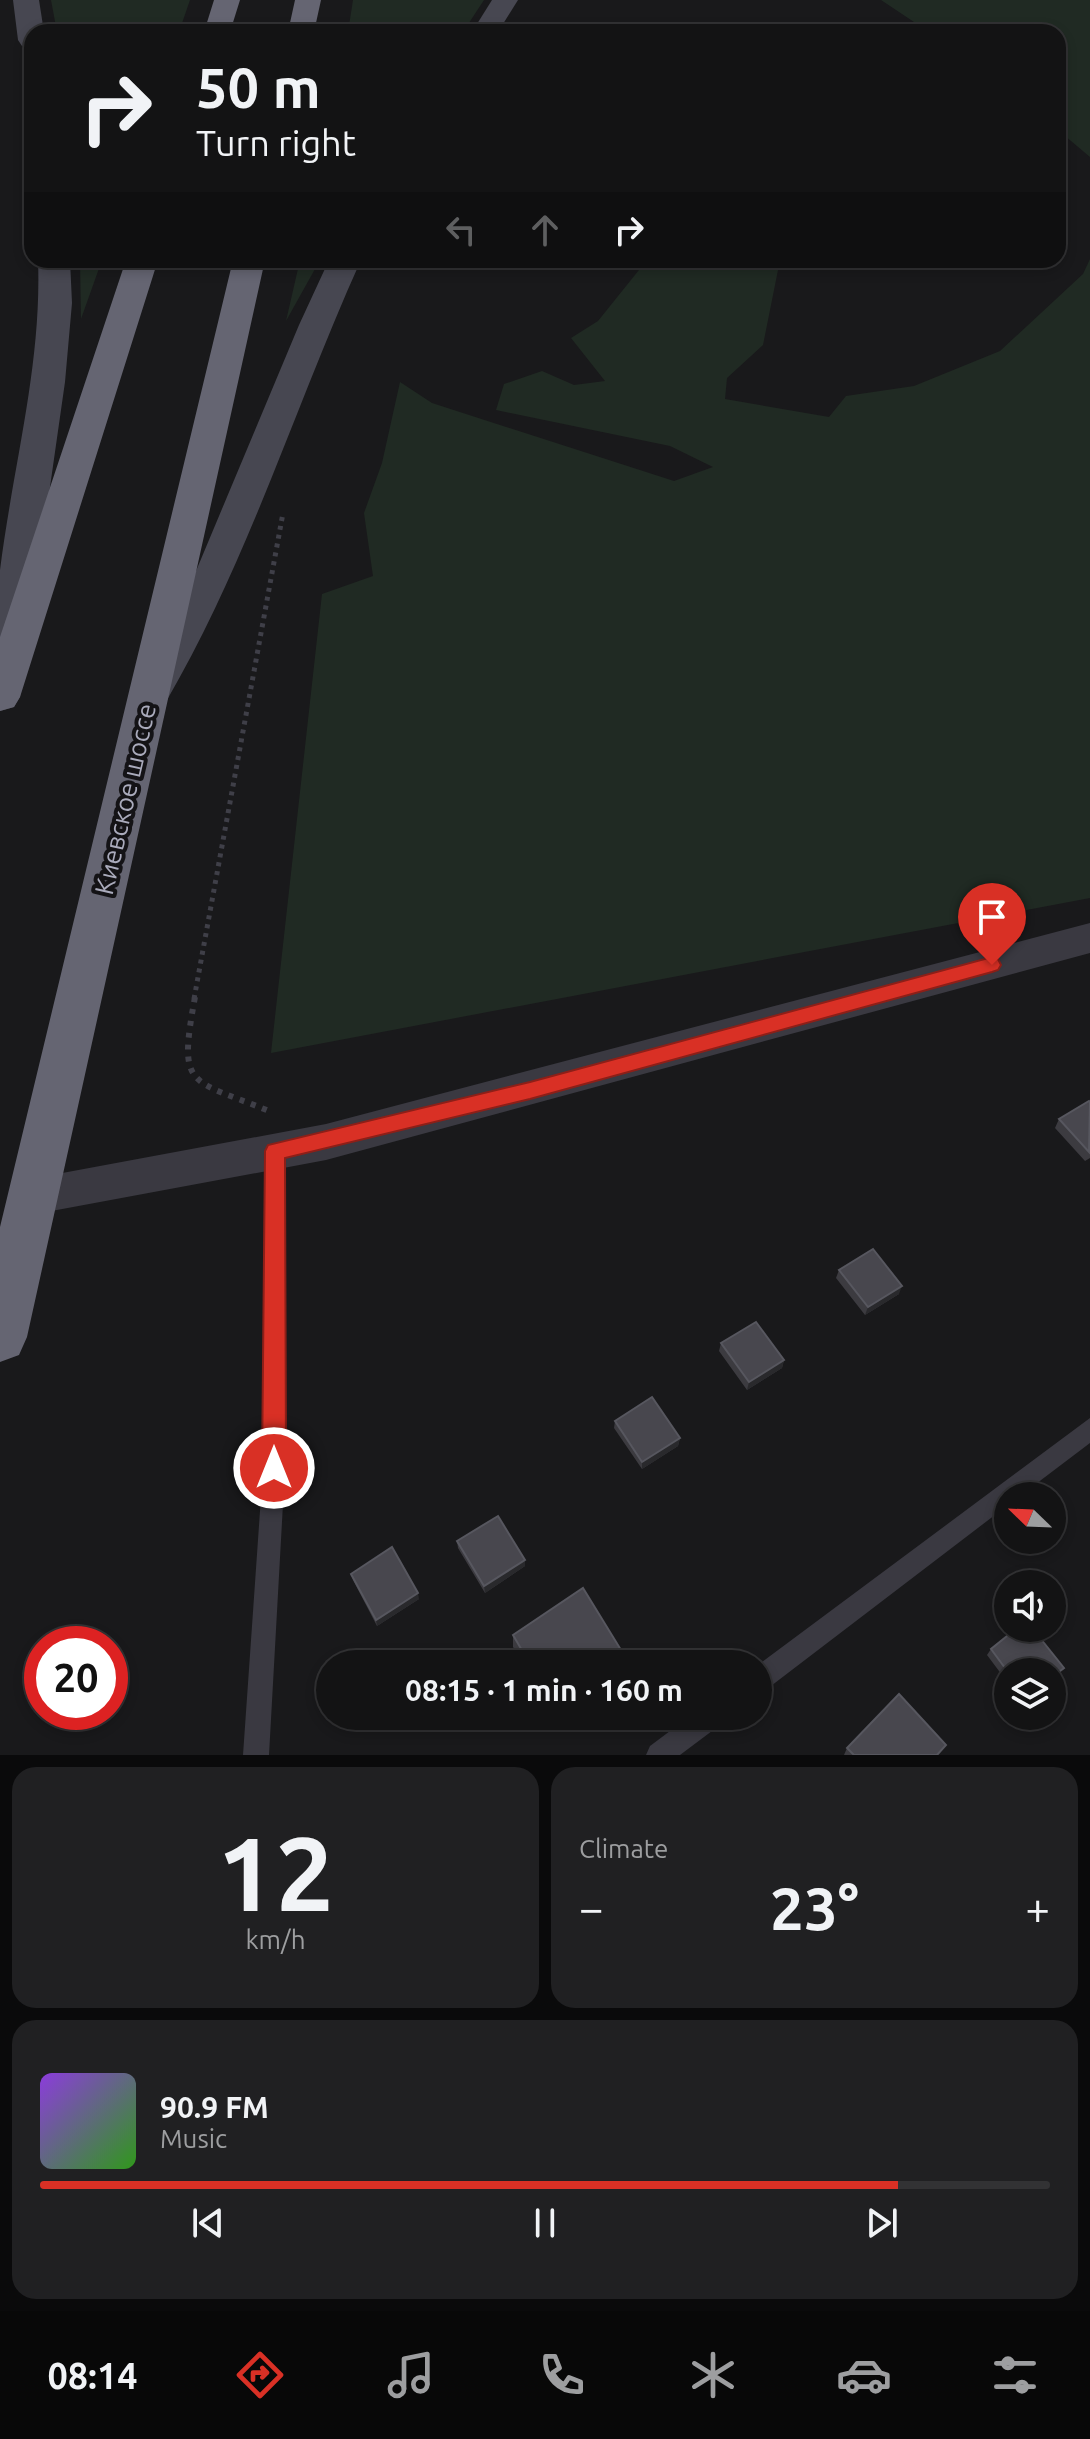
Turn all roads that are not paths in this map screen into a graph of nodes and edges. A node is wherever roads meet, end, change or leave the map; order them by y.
1 (26, 0) edge
2 (227, 0) edge
3 (308, 0) edge
4 (505, 0) edge
5 (30, 24) edge
6 (220, 24) edge
7 (303, 24) edge
8 (490, 24) edge
9 (54, 268) edge
10 (139, 268) edge
11 (247, 268) edge
12 (341, 268) edge
13 (150, 696) junction
14 (0, 697) edge
15 (1090, 938) edge
16 (275, 1151) junction
17 (30, 1197) junction
18 (0, 1337) edge
19 (1090, 1429) edge
20 (772, 1669) edge
21 (692, 1730) edge
22 (256, 1755) edge
23 (659, 1755) edge

1 - 5 street
2 - 6 highway
3 - 7 highway
4 - 8 street
9 - 14 street
10 - 14 highway
11 - 13 highway, Киевское шоссе
12 - 13 street
13 - 17 highway, Киевское шоссе
15 - 16 street
16 - 17 street
16 - 22 lane
17 - 18 highway, Киевское шоссе
19 - 20 lane
21 - 23 lane

